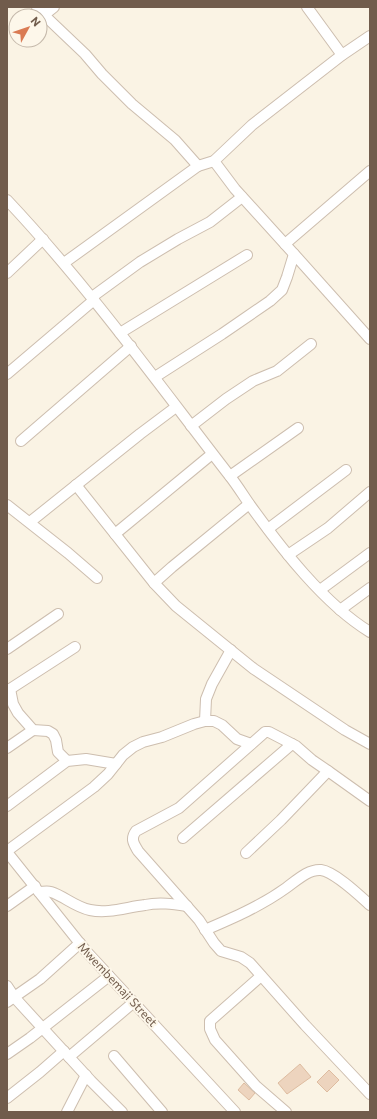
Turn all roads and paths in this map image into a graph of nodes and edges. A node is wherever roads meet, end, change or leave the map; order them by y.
1 (307, 7) edge
2 (48, 20) edge
3 (370, 36) edge
4 (342, 55) junction
5 (214, 161) junction
6 (198, 166) junction
7 (370, 172) edge
8 (242, 198) junction
9 (7, 201) edge
10 (43, 239) junction
11 (285, 244) junction
12 (294, 254) junction
13 (247, 255) dead end
14 (64, 263) junction
15 (7, 273) edge
16 (93, 298) junction
17 (120, 333) junction
18 (370, 339) edge
19 (311, 344) dead end
20 (131, 346) junction
21 (7, 374) edge
22 (154, 377) junction
23 (176, 407) junction
24 (191, 426) junction
25 (298, 428) dead end
26 (21, 441) dead end
27 (212, 454) junction
28 (346, 470) dead end
29 (230, 476) junction
30 (76, 485) junction
31 (370, 492) edge
32 (250, 504) junction
33 (7, 505) edge
34 (30, 522) junction
35 (268, 528) junction
36 (115, 534) junction
37 (370, 553) edge
38 (288, 555) junction
39 (96, 578) dead end
40 (154, 583) junction
41 (370, 588) edge
42 (320, 590) junction
43 (340, 610) junction
44 (58, 614) dead end
45 (370, 632) edge
46 (75, 647) dead end
47 (7, 649) edge
48 (231, 650) junction
49 (9, 690) edge
50 (205, 721) junction
51 (33, 730) junction
52 (251, 744) junction
53 (292, 744) junction
54 (370, 744) edge
55 (7, 748) edge
56 (67, 761) junction
57 (116, 764) junction
58 (328, 771) junction
59 (370, 801) edge
60 (7, 806) edge
61 (183, 838) dead end
62 (7, 852) edge
63 (246, 853) dead end
64 (37, 889) junction
65 (370, 905) edge
66 (7, 906) edge
67 (187, 906) junction
68 (205, 930) junction
69 (80, 943) junction
70 (110, 976) junction
71 (261, 976) junction
72 (7, 986) edge
73 (11, 1000) edge
74 (134, 1002) junction
75 (42, 1028) junction
76 (7, 1054) edge
77 (66, 1054) junction
78 (114, 1056) dead end
79 (86, 1076) junction
80 (370, 1094) edge
81 (7, 1098) edge
82 (72, 1110) edge
83 (122, 1112) edge
84 (162, 1112) edge
85 (235, 1112) edge
86 (286, 1112) edge

1 - 4 street
2 - 6 street
3 - 4 street
4 - 5 street
5 - 6 street
5 - 8 street
6 - 14 street
7 - 11 street
8 - 11 street
8 - 16 street
9 - 10 street
10 - 14 street
10 - 15 street
11 - 12 street
12 - 18 street
12 - 22 street
13 - 17 street
14 - 16 street
16 - 17 street
16 - 21 street
17 - 20 street
19 - 24 street
20 - 22 street
20 - 26 street
22 - 23 street
23 - 24 street
23 - 30 street
24 - 27 street
25 - 29 street
27 - 29 street
27 - 36 street
28 - 35 street
29 - 32 street
30 - 34 street
30 - 36 street
31 - 38 street
32 - 35 street
32 - 40 street
33 - 34 street
34 - 39 street
35 - 38 street
36 - 40 street
37 - 42 street
38 - 42 street
40 - 48 street
41 - 43 street
42 - 43 street
43 - 45 street
44 - 47 street
46 - 49 street
48 - 50 street
48 - 54 street
49 - 51 street
50 - 52 street
50 - 57 street
51 - 55 street
51 - 56 street
52 - 53 street
52 - 67 street
53 - 58 street
53 - 61 street
56 - 57 street
56 - 60 street
57 - 62 street
58 - 59 street
58 - 63 street
62 - 64 street, Mwembemaji Street
64 - 66 street
64 - 67 street
64 - 69 street, Mwembemaji Street
65 - 68 street
67 - 68 street
68 - 71 street
69 - 70 street, Mwembemaji Street
69 - 73 street
70 - 74 street, Mwembemaji Street
70 - 75 street
71 - 80 street
71 - 86 street
72 - 73 street
73 - 75 street
74 - 77 street
74 - 85 street, Mwembemaji Street
75 - 76 street
75 - 77 street
77 - 79 street
77 - 81 street
78 - 84 street
79 - 82 street
79 - 83 street

